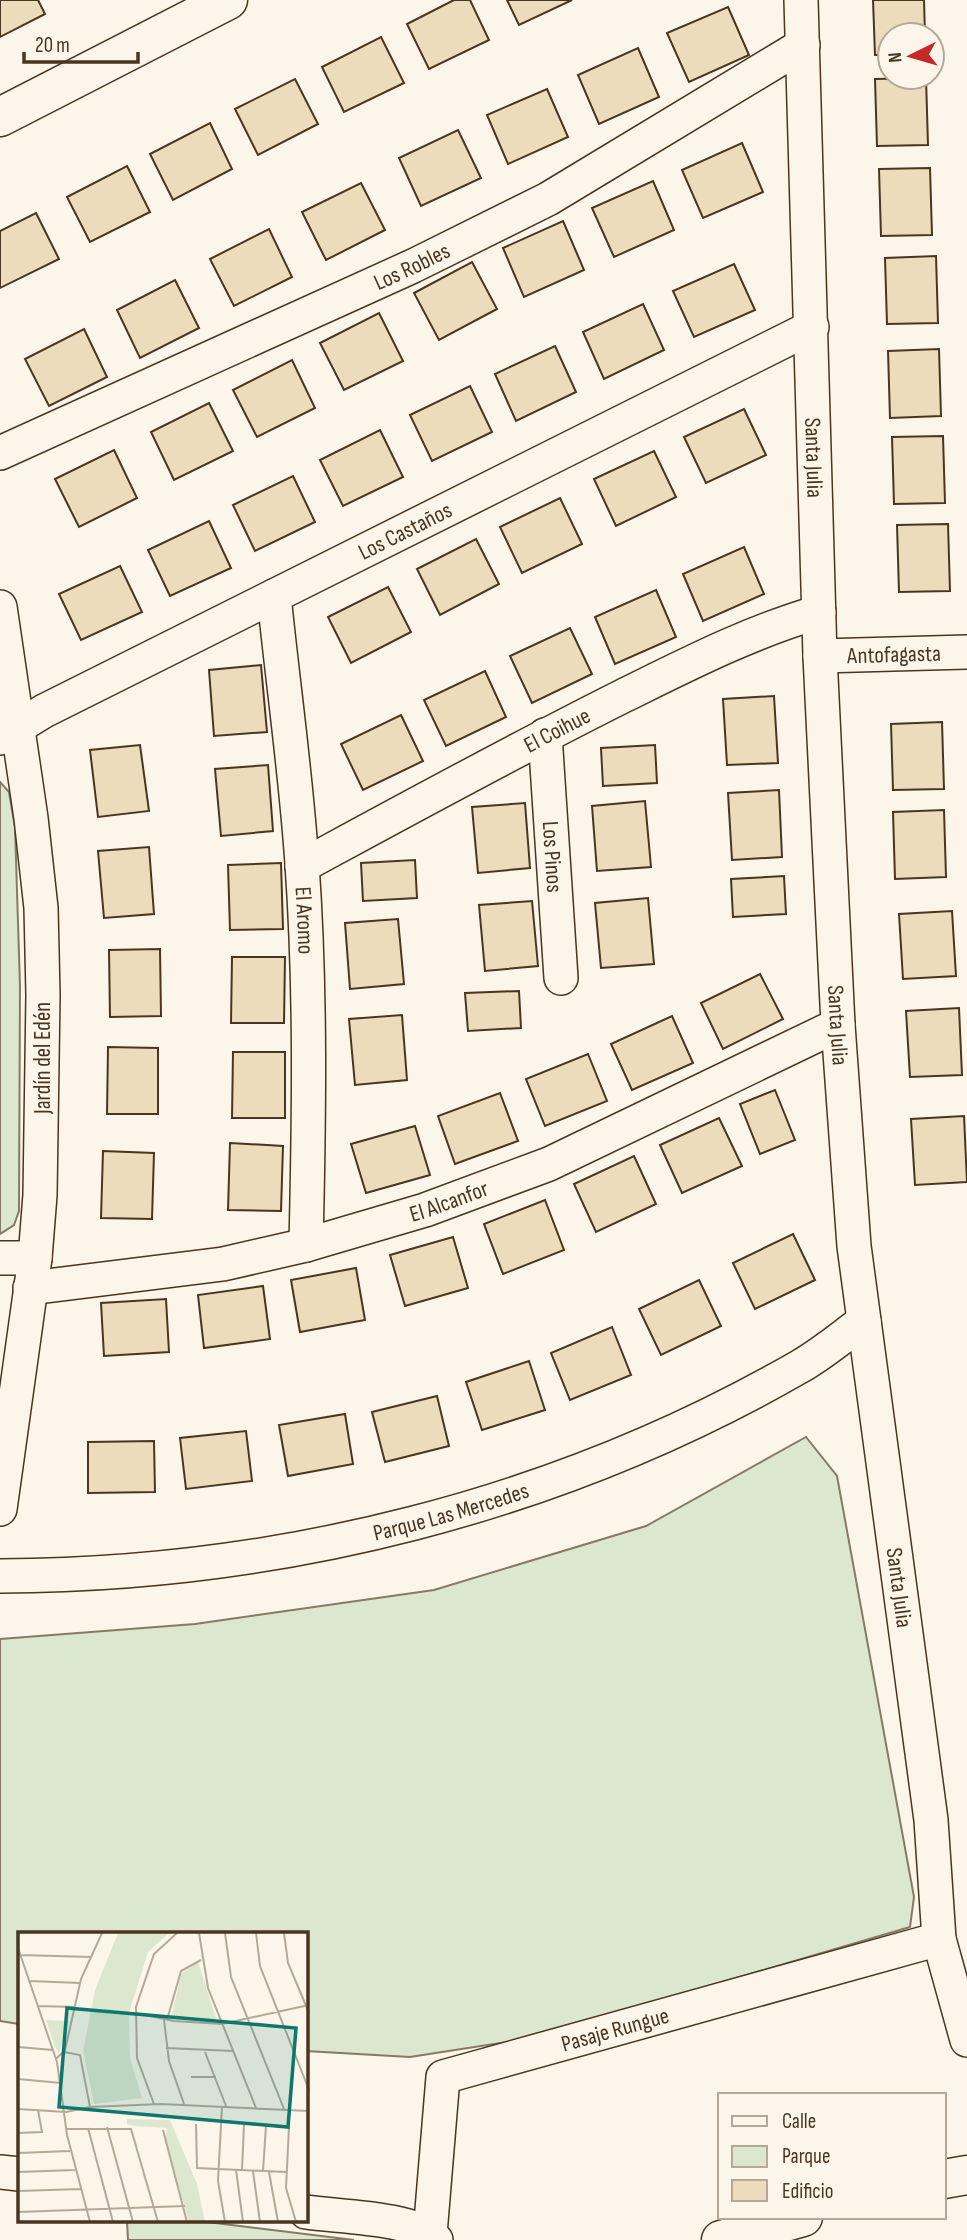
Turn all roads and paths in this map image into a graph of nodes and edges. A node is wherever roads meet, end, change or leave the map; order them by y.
1 (228, 0) edge
2 (801, 0) edge
3 (803, 44) junction
4 (0, 117) edge
5 (812, 327) junction
6 (0, 453) edge
7 (274, 596) junction
8 (0, 607) edge
9 (819, 612) junction
10 (967, 653) edge
11 (820, 656) junction
12 (10, 732) edge
13 (545, 735) junction
14 (302, 866) junction
15 (561, 978) dead end
16 (838, 1025) junction
17 (306, 1245) junction
18 (0, 1258) edge
19 (32, 1273) junction
20 (864, 1321) junction
21 (0, 1508) edge
22 (0, 1576) edge
23 (939, 1939) junction
24 (967, 2040) edge
25 (0, 2172) edge
26 (18, 2174) edge
27 (967, 2175) edge
28 (946, 2179) edge
29 (308, 2212) edge
30 (796, 2219) edge
31 (433, 2237) edge
32 (726, 2239) edge

1 - 4 street
2 - 3 street, Santa Julia
3 - 5 street, Santa Julia
3 - 6 street, Los Robles
5 - 7 street, Los Castaños
5 - 9 street, Santa Julia
7 - 12 street, Los Castaños
7 - 14 street, El Aromo
8 - 12 street, Jardín del Edén
9 - 11 street, Santa Julia
9 - 13 street, El Coihue
10 - 11 street, Antofagasta
11 - 16 street, Santa Julia
12 - 19 street, Jardín del Edén
13 - 14 street, El Coihue
13 - 15 street, Los Pinos
14 - 17 street, El Aromo
16 - 17 street, El Alcanfor
16 - 20 street, Santa Julia
17 - 19 street, El Alcanfor
18 - 19 street, El Alcanfor
19 - 21 street, Jardín del Edén
20 - 22 street, Parque Las Mercedes
20 - 23 street, Santa Julia
23 - 24 street, Santa Julia
23 - 31 street, Pasaje Rungue
25 - 26 street
27 - 28 street
29 - 31 street
30 - 32 street

